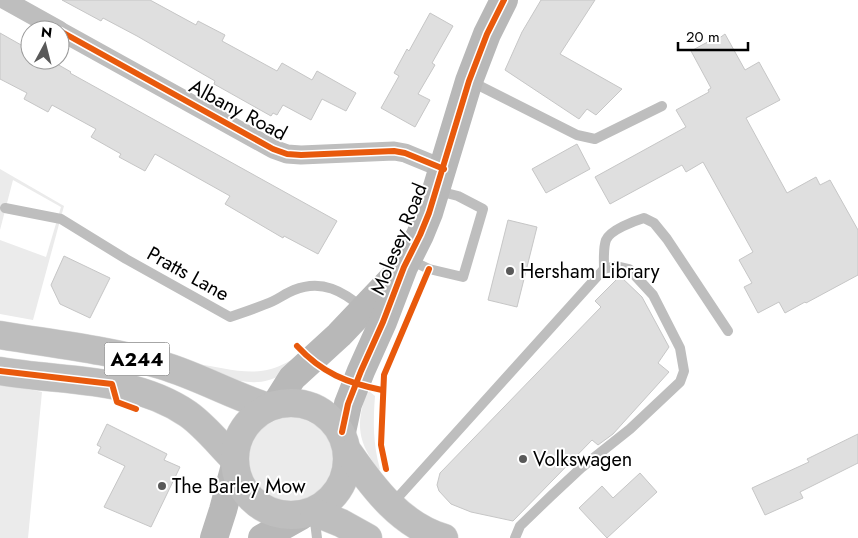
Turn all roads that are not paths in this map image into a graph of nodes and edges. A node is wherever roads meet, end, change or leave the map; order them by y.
1 (5, 0) edge
2 (504, 0) edge
3 (41, 20) edge
4 (70, 36) edge
5 (469, 81) junction
6 (662, 106) dead end
7 (440, 180) junction
8 (5, 208) dead end
9 (406, 263) junction
10 (604, 269) junction
11 (374, 315) junction
12 (728, 331) dead end
13 (0, 335) edge
14 (0, 371) edge
15 (271, 406) junction
16 (345, 443) junction
17 (234, 464) junction
18 (391, 506) junction
19 (311, 522) edge
20 (214, 538) edge
21 (262, 538) edge
22 (368, 538) edge
23 (444, 538) edge
24 (514, 538) edge

1 - 3 street, Albany Road
2 - 5 street, Molesey Road
4 - 7 street, Albany Road
5 - 6 lane
5 - 7 street, Molesey Road
7 - 9 street, Molesey Road
7 - 9 lane
8 - 11 lane, Pratts Lane
9 - 11 street, Molesey Road
10 - 12 lane
10 - 18 lane
10 - 24 lane
11 - 15 street, Molesey Road
11 - 16 street, Molesey Road
13 - 15 main road, A244
14 - 17 main road, A244
15 - 16 main road
15 - 17 main road
16 - 18 main road
16 - 19 main road
17 - 19 main road
17 - 20 street
18 - 23 main road
19 - 21 street
19 - 22 main road

